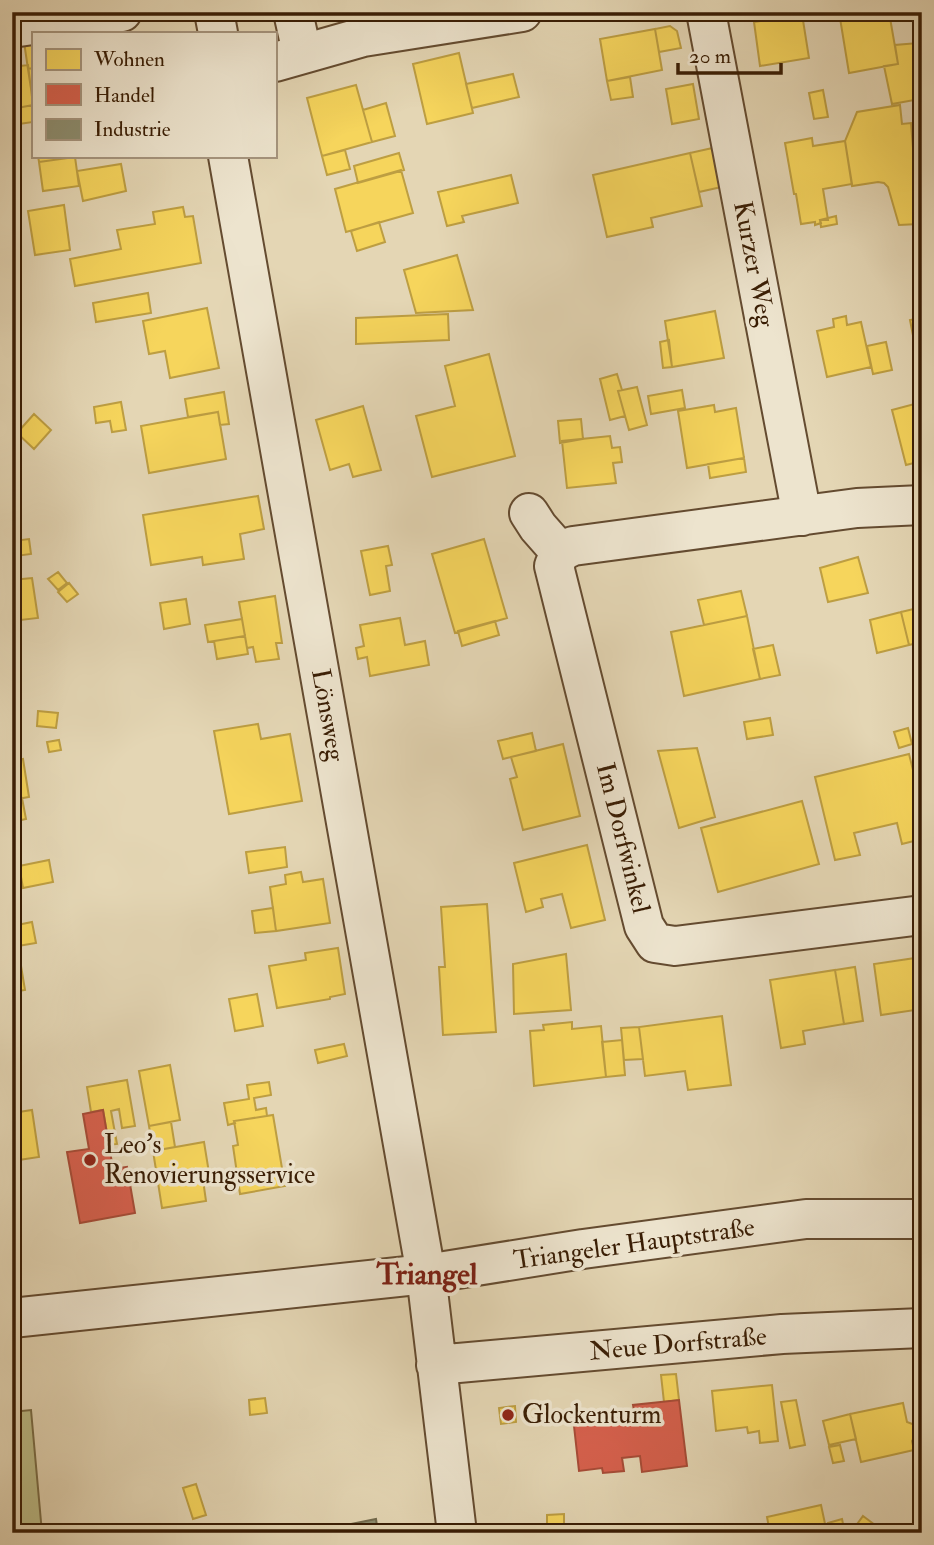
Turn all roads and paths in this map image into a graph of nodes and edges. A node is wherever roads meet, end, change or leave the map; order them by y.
1 (122, 12) edge
2 (214, 12) edge
3 (293, 12) edge
4 (522, 12) edge
5 (706, 12) edge
6 (12, 28) edge
7 (218, 32) edge
8 (288, 58) edge
9 (229, 158) edge
10 (922, 505) edge
11 (529, 513) dead end
12 (802, 516) junction
13 (560, 552) junction
14 (922, 915) edge
15 (922, 1219) edge
16 (426, 1274) junction
17 (12, 1318) edge
18 (922, 1328) edge
19 (436, 1366) junction
20 (457, 1533) edge

1 - 6 street
2 - 7 street
3 - 8 street
4 - 8 street
5 - 12 street, Kurzer Weg
9 - 16 street, Lönsweg
10 - 12 street
11 - 13 street
12 - 13 street
13 - 14 street, Im Dorfwinkel
15 - 16 street, Triangeler Hauptstraße
16 - 17 street, Triangeler Hauptstraße
16 - 19 street, Lönsweg
18 - 19 street, Neue Dorfstraße
19 - 20 street, Lönsweg

